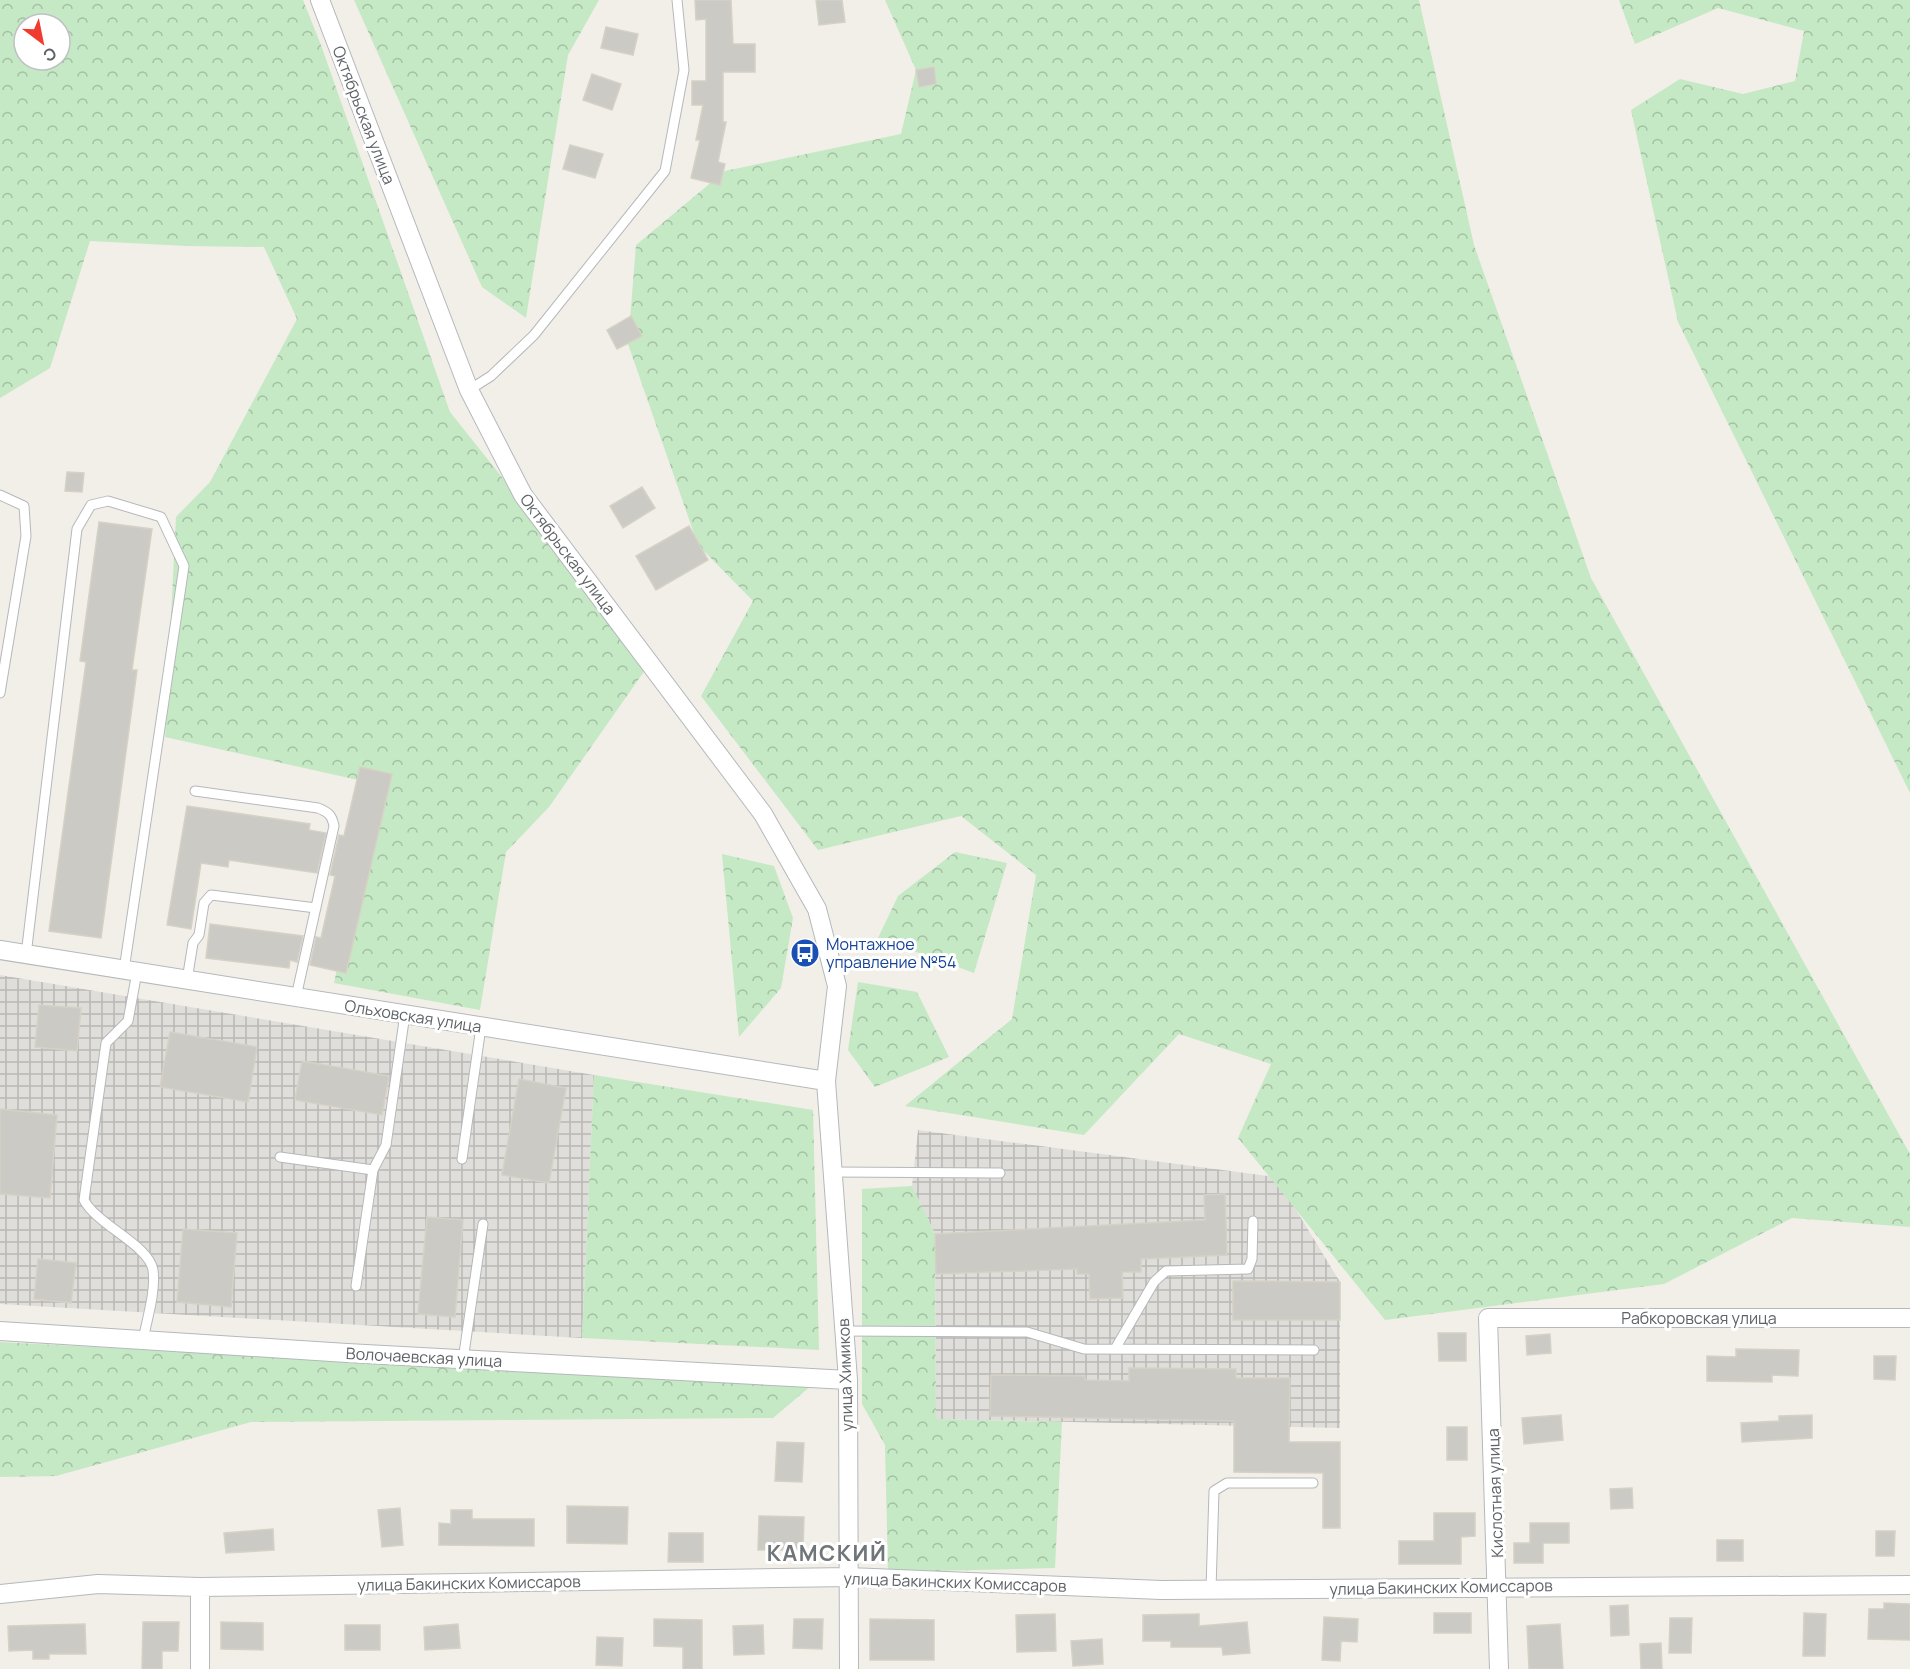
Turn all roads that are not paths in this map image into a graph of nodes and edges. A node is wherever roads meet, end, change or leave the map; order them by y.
1 (320, 0) edge
2 (677, 0) edge
3 (469, 390) junction
4 (0, 495) edge
5 (0, 693) edge
6 (195, 791) dead end
7 (316, 908) junction
8 (0, 950) edge
9 (26, 954) junction
10 (130, 971) junction
11 (188, 980) junction
12 (296, 997) junction
13 (405, 1014) junction
14 (481, 1027) junction
15 (826, 1081) junction
16 (280, 1157) dead end
17 (462, 1159) dead end
18 (373, 1170) junction
19 (833, 1172) junction
20 (1000, 1173) dead end
21 (1253, 1221) dead end
22 (483, 1224) dead end
23 (356, 1286) dead end
24 (1488, 1318) joint
25 (1910, 1318) edge
26 (0, 1331) edge
27 (844, 1331) junction
28 (143, 1340) junction
29 (1115, 1349) junction
30 (1314, 1350) dead end
31 (463, 1360) junction
32 (848, 1380) junction
33 (1313, 1483) dead end
34 (849, 1577) junction
35 (1910, 1585) edge
36 (1498, 1586) junction
37 (200, 1587) junction
38 (1211, 1589) junction
39 (0, 1594) edge
40 (200, 1669) edge
41 (849, 1669) edge
42 (1499, 1669) edge

1 - 3 street, Октябрьская улица
2 - 3 lane
3 - 15 street, Октябрьская улица
4 - 5 lane
6 - 7 lane
7 - 11 lane
7 - 12 lane
8 - 9 street, Ольховская улица
9 - 10 street, Ольховская улица
9 - 10 lane
10 - 11 street, Ольховская улица
10 - 28 lane
11 - 12 street, Ольховская улица
12 - 13 street, Ольховская улица
13 - 14 street, Ольховская улица
13 - 18 lane
14 - 15 street, Ольховская улица
14 - 17 lane
15 - 19 street, улица Химиков
16 - 18 lane
18 - 23 lane
19 - 20 lane
19 - 27 street, улица Химиков
21 - 29 lane
22 - 31 lane
24 - 25 street, Рабкоровская улица
24 - 36 street, Кислотная улица
26 - 28 street, Волочаевская улица
27 - 29 lane
27 - 32 street, улица Химиков
28 - 31 street, Волочаевская улица
29 - 30 lane
31 - 32 street, Волочаевская улица
32 - 34 street, улица Химиков
33 - 38 lane
34 - 37 street, улица Бакинских Комиссаров
34 - 38 street, улица Бакинских Комиссаров
34 - 41 street, улица Химиков
35 - 36 street, улица Бакинских Комиссаров
36 - 38 street, улица Бакинских Комиссаров
36 - 42 street, Кислотная улица
37 - 39 street, улица Бакинских Комиссаров
37 - 40 street

